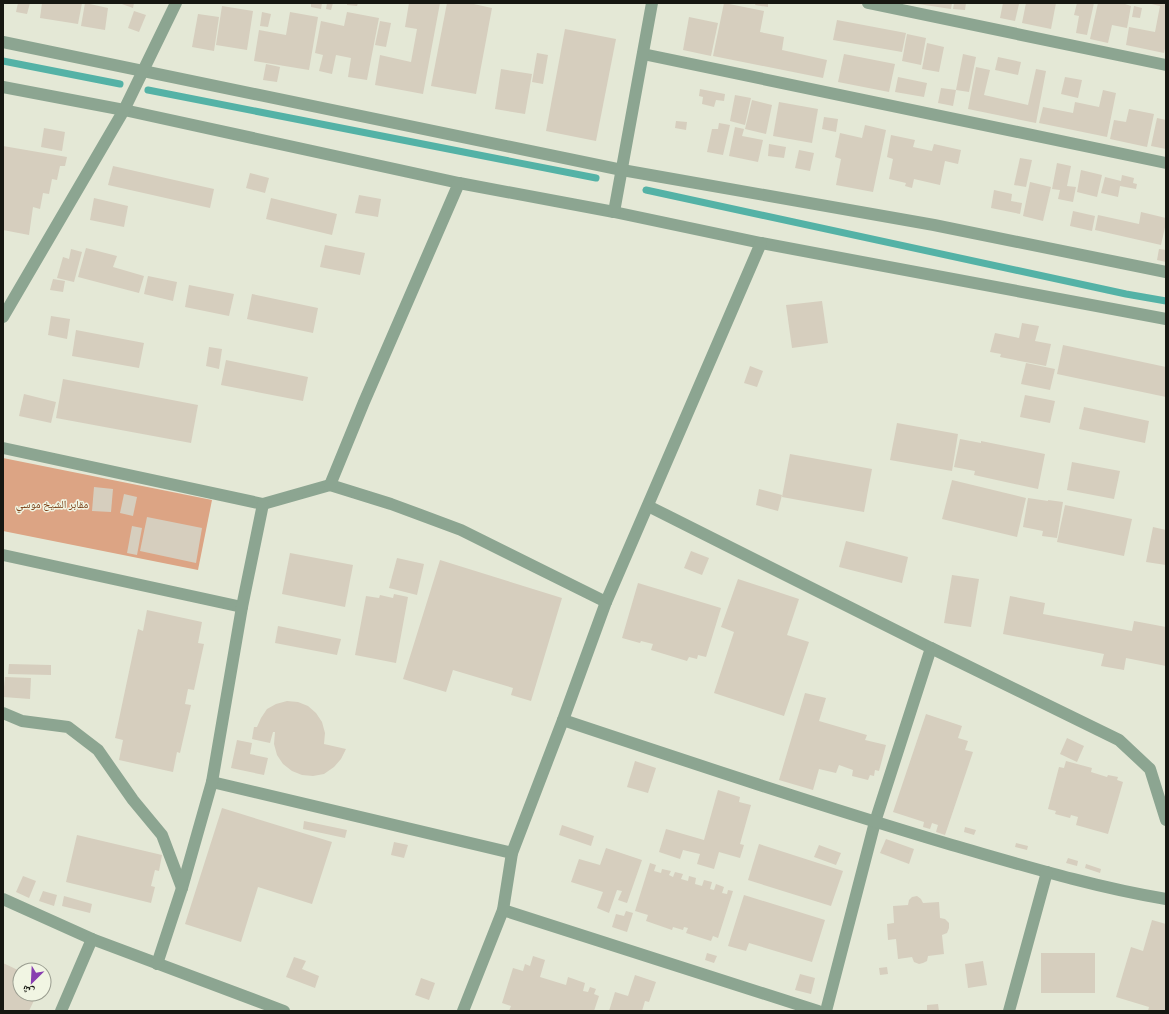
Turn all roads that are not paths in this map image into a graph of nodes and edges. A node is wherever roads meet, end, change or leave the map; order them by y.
1 (176, 3) edge
2 (652, 3) edge
3 (868, 3) edge
4 (3, 42) edge
5 (643, 54) junction
6 (1166, 65) edge
7 (143, 70) junction
8 (3, 87) edge
9 (124, 110) junction
10 (1166, 163) edge
11 (622, 170) junction
12 (459, 183) junction
13 (614, 212) junction
14 (760, 243) junction
15 (1166, 272) edge
16 (3, 317) edge
17 (1166, 319) edge
18 (3, 448) edge
19 (330, 485) junction
20 (262, 504) junction
21 (648, 506) junction
22 (3, 555) edge
23 (606, 602) junction
24 (242, 607) junction
25 (930, 648) junction
26 (3, 713) edge
27 (563, 720) junction
28 (212, 782) junction
29 (1166, 820) edge
30 (875, 822) junction
31 (512, 853) junction
32 (1047, 872) junction
33 (182, 888) junction
34 (3, 899) edge
35 (1166, 899) edge
36 (503, 910) junction
37 (92, 939) junction
38 (157, 964) junction
39 (61, 1011) edge
40 (284, 1011) edge
41 (463, 1011) edge
42 (818, 1011) edge
43 (826, 1011) edge
44 (1009, 1011) edge

1 - 7 street
2 - 5 street
3 - 6 street
4 - 7 street
5 - 10 street
5 - 11 street
7 - 9 street
7 - 11 street
8 - 9 street
9 - 12 street
9 - 16 street
11 - 13 street
11 - 15 street
12 - 13 street
12 - 19 street
13 - 14 street
14 - 17 street
14 - 21 street
18 - 20 street
19 - 20 street
19 - 23 street
20 - 24 street
21 - 23 street
21 - 25 street
22 - 24 street
23 - 27 street
24 - 28 street
25 - 29 street
25 - 30 street
26 - 33 street
27 - 30 street
27 - 31 street
28 - 31 street
28 - 33 street
30 - 32 street
30 - 43 street
31 - 36 street
32 - 35 street
32 - 44 street
33 - 38 street
34 - 37 street
36 - 41 street
36 - 42 street
37 - 38 street
37 - 39 street
38 - 40 street

